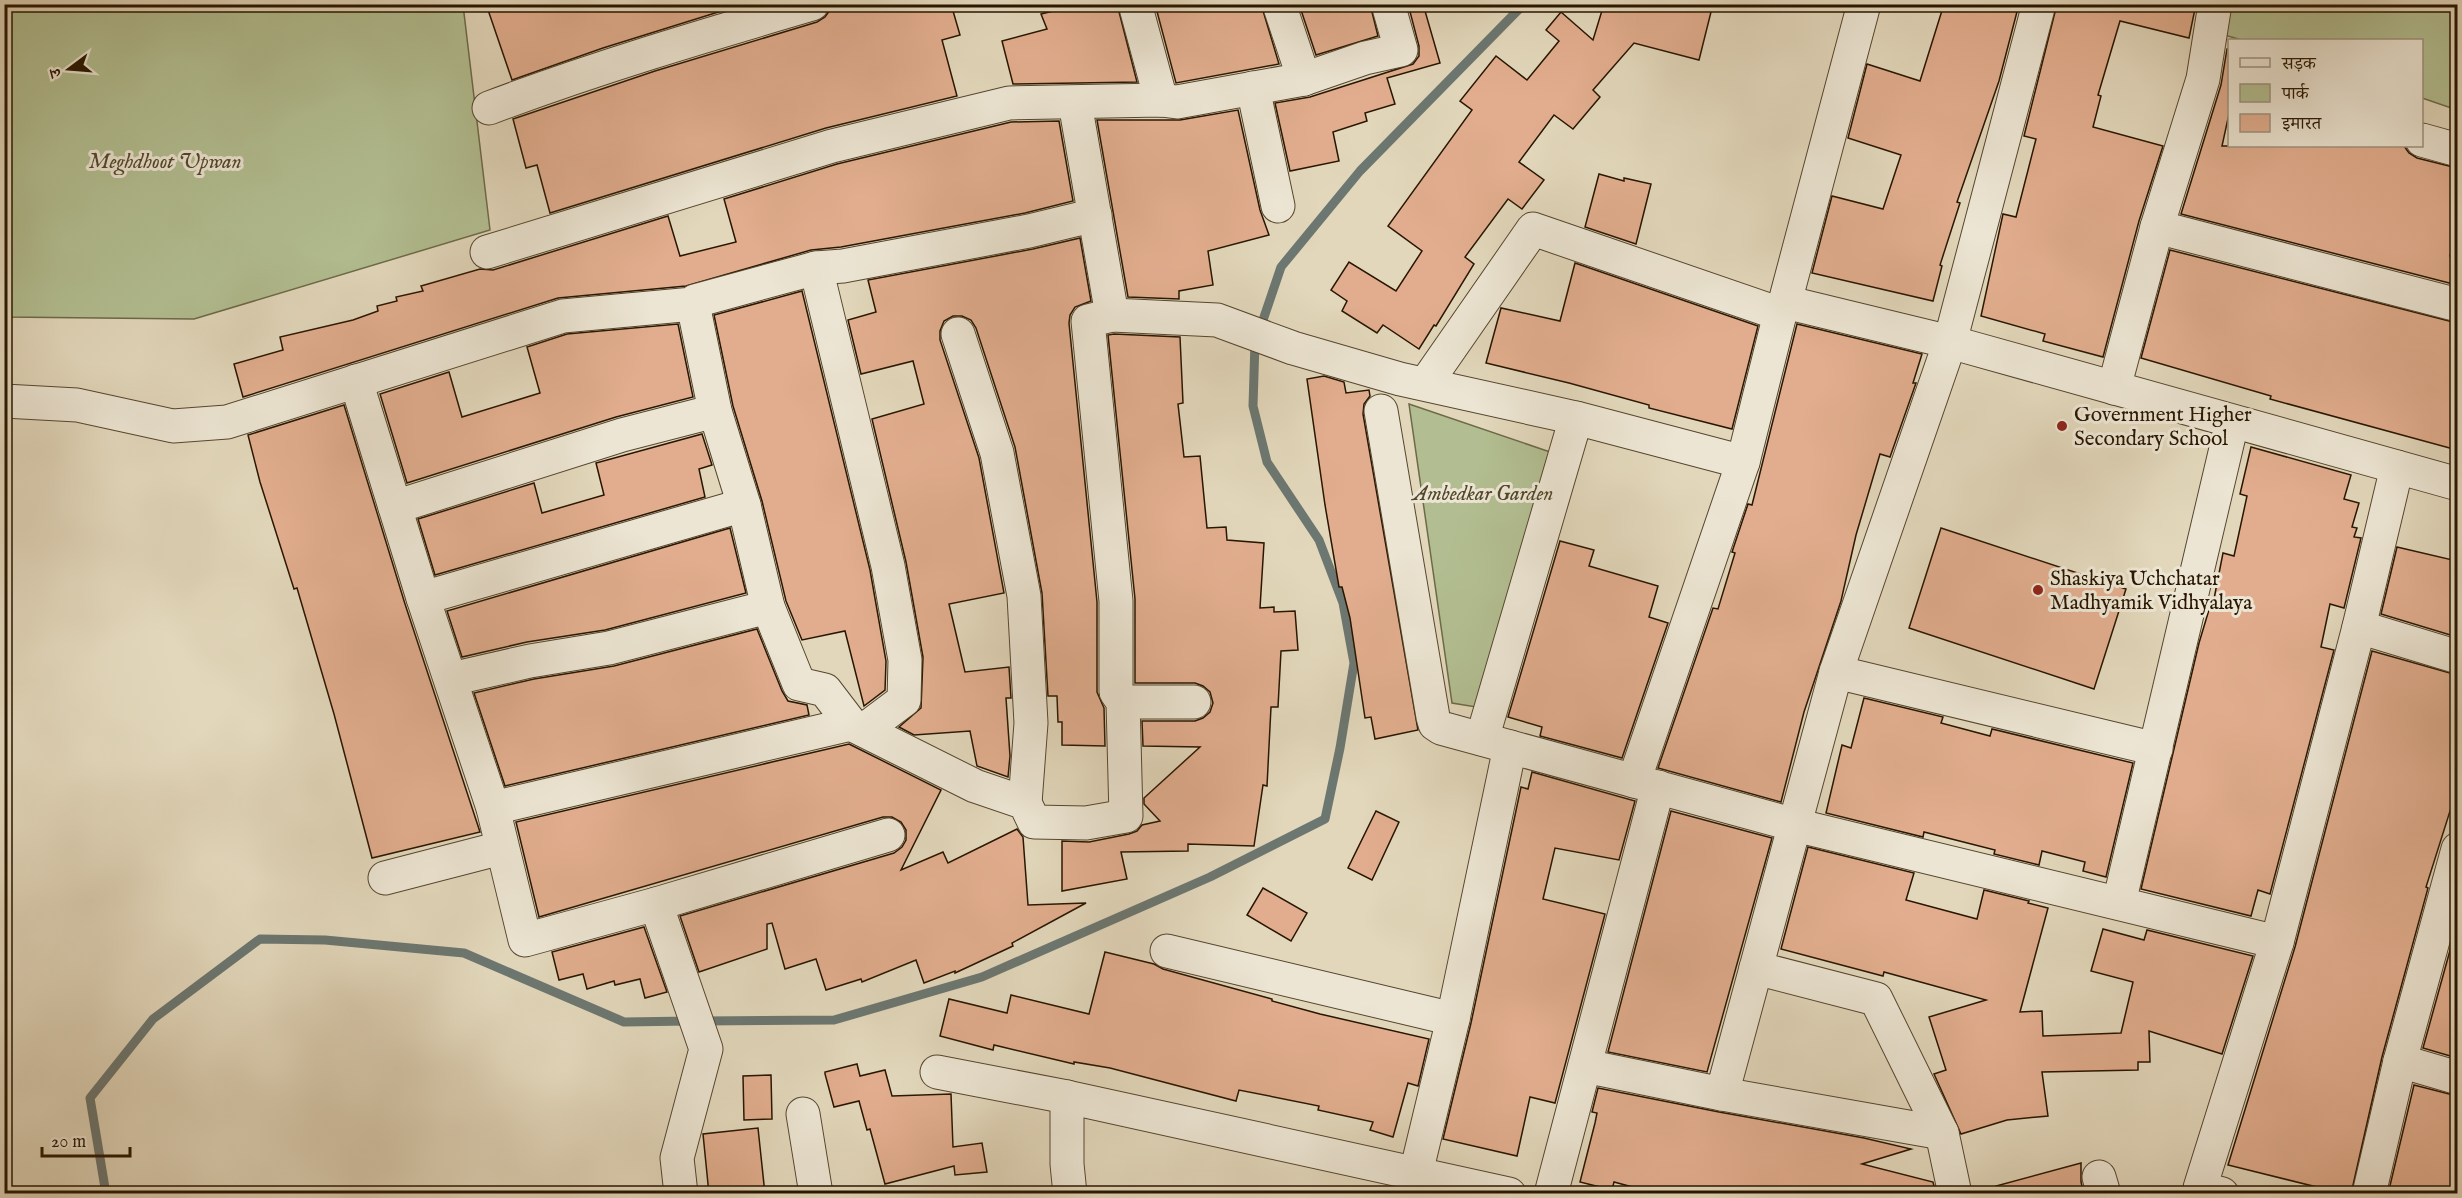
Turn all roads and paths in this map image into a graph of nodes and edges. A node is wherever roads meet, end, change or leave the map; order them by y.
1 (812, 4) edge
2 (1135, 4) edge
3 (1279, 4) edge
4 (1388, 4) edge
5 (1864, 4) edge
6 (2039, 4) edge
7 (2216, 4) edge
8 (1304, 79) junction
9 (2216, 83) edge
10 (1253, 88) junction
11 (1161, 100) junction
12 (1075, 103) junction
13 (489, 108) dead end
14 (2423, 141) edge
15 (2457, 150) edge
16 (1278, 206) dead end
17 (1095, 215) junction
18 (2157, 227) junction
19 (487, 252) dead end
20 (816, 268) junction
21 (693, 304) junction
22 (2457, 305) edge
23 (1783, 308) junction
24 (1112, 315) junction
25 (958, 333) dead end
26 (1950, 342) junction
27 (356, 381) junction
28 (1426, 383) junction
29 (2114, 388) junction
30 (4, 401) edge
31 (715, 411) junction
32 (1381, 411) dead end
33 (1576, 418) junction
34 (2232, 423) junction
35 (1743, 462) junction
36 (2397, 467) junction
37 (2457, 484) edge
38 (744, 505) junction
39 (395, 507) junction
40 (423, 598) junction
41 (768, 607) junction
42 (2359, 627) junction
43 (2457, 657) edge
44 (1836, 672) junction
45 (451, 679) junction
46 (1123, 702) junction
47 (1194, 702) dead end
48 (857, 727) junction
49 (1496, 743) junction
50 (2156, 749) junction
51 (1646, 784) junction
52 (1024, 803) junction
53 (493, 808) junction
54 (1795, 825) junction
55 (888, 835) dead end
56 (501, 848) junction
57 (2457, 849) edge
58 (385, 878) dead end
59 (2119, 903) junction
60 (656, 904) junction
61 (2449, 919) edge
62 (2277, 942) junction
63 (1167, 951) dead end
64 (1756, 968) junction
65 (1453, 1019) junction
66 (2400, 1061) junction
67 (1585, 1066) junction
68 (937, 1072) dead end
69 (2457, 1078) edge
70 (1722, 1095) junction
71 (1067, 1097) junction
72 (803, 1114) dead end
73 (1942, 1133) junction
74 (1415, 1184) edge
75 (681, 1194) edge
76 (816, 1194) edge
77 (1070, 1194) edge
78 (1509, 1194) edge
79 (1551, 1194) edge
80 (1955, 1194) edge
81 (2222, 1194) edge
82 (2369, 1194) edge

1 - 13 street
2 - 11 street
3 - 8 street
4 - 8 street
5 - 23 street
6 - 26 street
7 - 9 street
8 - 10 street
9 - 18 street
10 - 11 street
10 - 16 street
11 - 12 street
12 - 17 street
12 - 19 street
14 - 15 street
17 - 20 street
17 - 24 street
18 - 22 street
18 - 29 street
20 - 21 street
20 - 48 street
21 - 27 street
21 - 31 street
23 - 26 street
23 - 28 street
23 - 35 street
24 - 28 street
24 - 46 street
25 - 52 street
26 - 29 street
26 - 44 street
27 - 30 street
27 - 39 street
28 - 33 street
29 - 34 street
31 - 38 street
31 - 39 street
32 - 49 street
33 - 35 street
33 - 49 street
34 - 36 street
34 - 50 street
35 - 51 street
36 - 37 street
36 - 42 street
38 - 40 street
38 - 41 street
39 - 40 street
40 - 45 street
41 - 45 street
41 - 48 street
42 - 43 street
42 - 62 street
44 - 50 street
44 - 54 street
45 - 53 street
46 - 47 street
46 - 52 street
48 - 52 street
48 - 53 street
49 - 51 street
49 - 65 street
50 - 59 street
51 - 54 street
51 - 67 street
53 - 56 street
54 - 59 street
54 - 64 street
55 - 60 street
56 - 58 street
56 - 60 street
57 - 61 street
59 - 62 street
60 - 75 street
61 - 66 street
62 - 81 street
63 - 65 street
64 - 70 street
64 - 73 street
65 - 74 street
66 - 69 street
66 - 82 street
67 - 70 street
67 - 79 street
68 - 71 street
70 - 73 street
71 - 74 street
71 - 77 street
72 - 76 street
73 - 80 street
74 - 78 street

